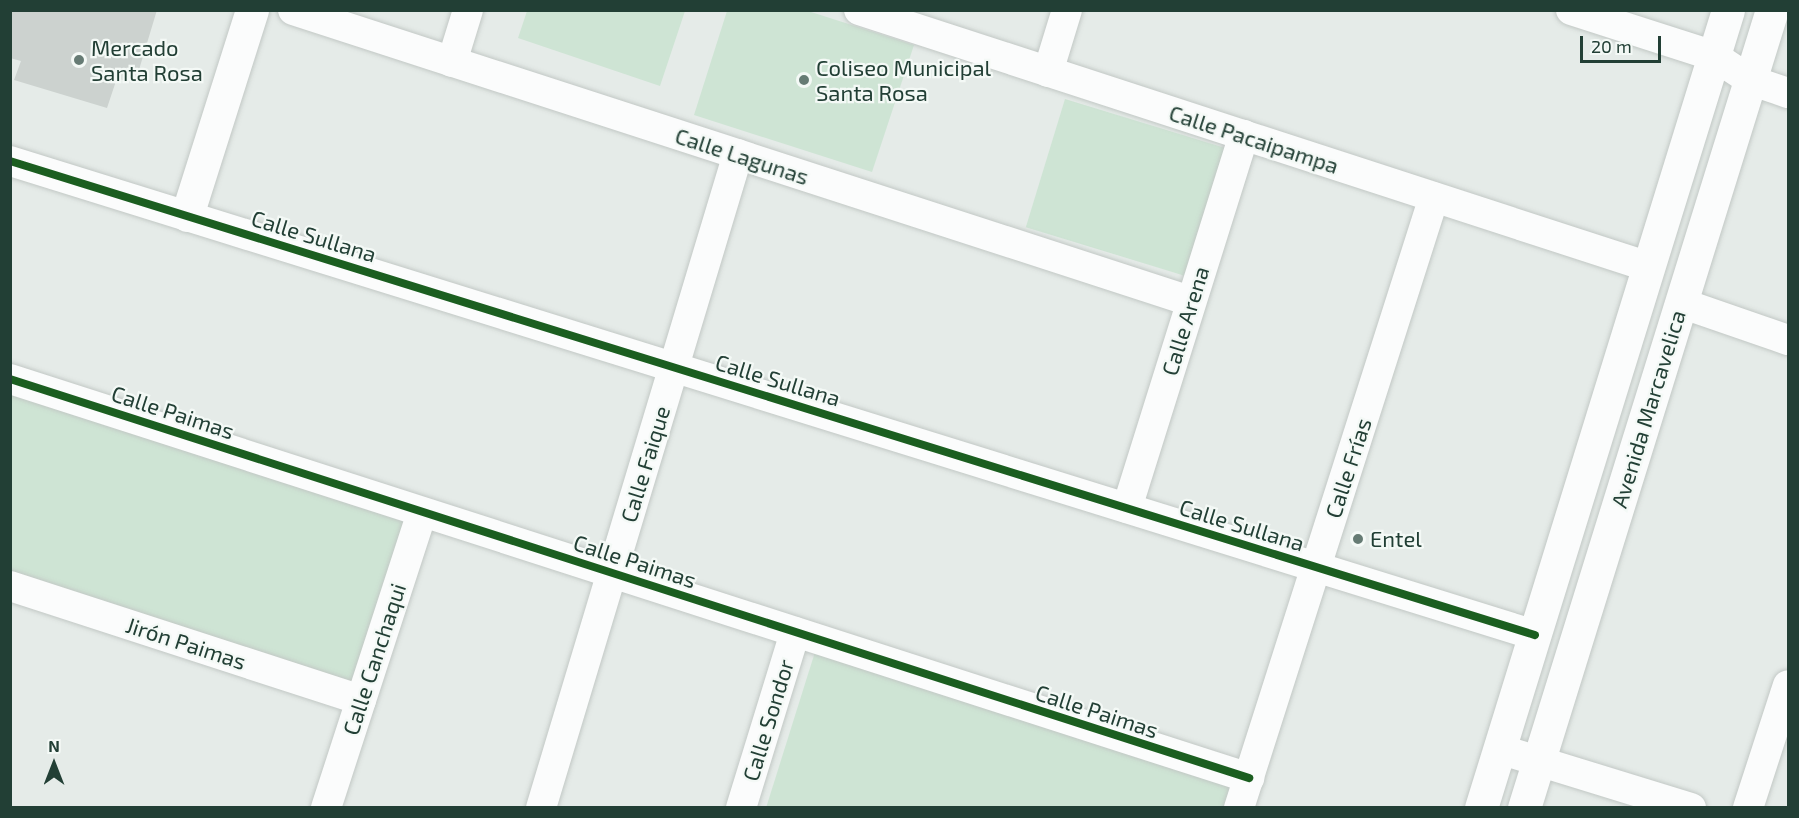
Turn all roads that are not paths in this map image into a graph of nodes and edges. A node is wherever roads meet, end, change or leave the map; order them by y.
1 (252, 10) edge
2 (293, 10) edge
3 (468, 10) edge
4 (859, 10) edge
5 (1067, 10) edge
6 (1571, 10) edge
7 (1728, 10) edge
8 (1772, 10) edge
9 (1714, 56) junction
10 (452, 62) junction
11 (1048, 72) junction
12 (1750, 80) junction
13 (1788, 93) edge
14 (1245, 135) junction
15 (738, 154) junction
16 (10, 161) edge
17 (1434, 197) junction
18 (187, 215) junction
19 (1649, 267) junction
20 (1190, 301) junction
21 (1681, 303) junction
22 (1788, 340) edge
23 (674, 367) junction
24 (10, 379) edge
25 (1127, 508) junction
26 (422, 512) junction
27 (1316, 567) junction
28 (612, 573) junction
29 (10, 586) edge
30 (795, 632) junction
31 (1534, 635) junction
32 (1788, 685) edge
33 (361, 700) junction
34 (1499, 749) junction
35 (1539, 759) junction
36 (1249, 778) junction
37 (326, 807) edge
38 (541, 807) edge
39 (741, 807) edge
40 (1239, 807) edge
41 (1481, 807) edge
42 (1524, 807) edge
43 (1691, 807) edge
44 (1748, 807) edge

1 - 18 street
2 - 10 street, Calle Lagunas
3 - 10 street
4 - 11 street, Calle Pacaipampa
5 - 11 street
6 - 9 street
7 - 9 street, Avenida Marcavelica
8 - 12 street, Avenida Marcavelica
9 - 12 street
9 - 19 street, Avenida Marcavelica
10 - 15 street, Calle Lagunas
11 - 14 street, Calle Pacaipampa
12 - 13 street
12 - 21 street, Avenida Marcavelica
14 - 17 street, Calle Pacaipampa
14 - 20 street, Calle Arena
15 - 20 street, Calle Lagunas
15 - 23 street, Calle Faique
16 - 18 street, Calle Sullana
17 - 19 street, Calle Pacaipampa
17 - 27 street, Calle Frías
18 - 23 street, Calle Sullana
19 - 31 street, Avenida Marcavelica
20 - 25 street, Calle Arena
21 - 22 street
21 - 35 street, Avenida Marcavelica
23 - 25 street, Calle Sullana
23 - 28 street, Calle Faique
24 - 26 street, Calle Paimas
25 - 27 street, Calle Sullana
26 - 28 street, Calle Paimas
26 - 33 street, Calle Canchaqui
27 - 31 street, Calle Sullana
27 - 36 street, Calle Frías
28 - 30 street, Calle Paimas
28 - 38 street, Calle Faique
29 - 33 street, Jirón Paimas
30 - 36 street, Calle Paimas
30 - 39 street, Calle Sondor
31 - 34 street, Avenida Marcavelica
32 - 44 street
33 - 37 street, Calle Canchaqui
34 - 35 street
34 - 41 street, Avenida Marcavelica
35 - 42 street, Avenida Marcavelica
35 - 43 street
36 - 40 street, Calle Frías

